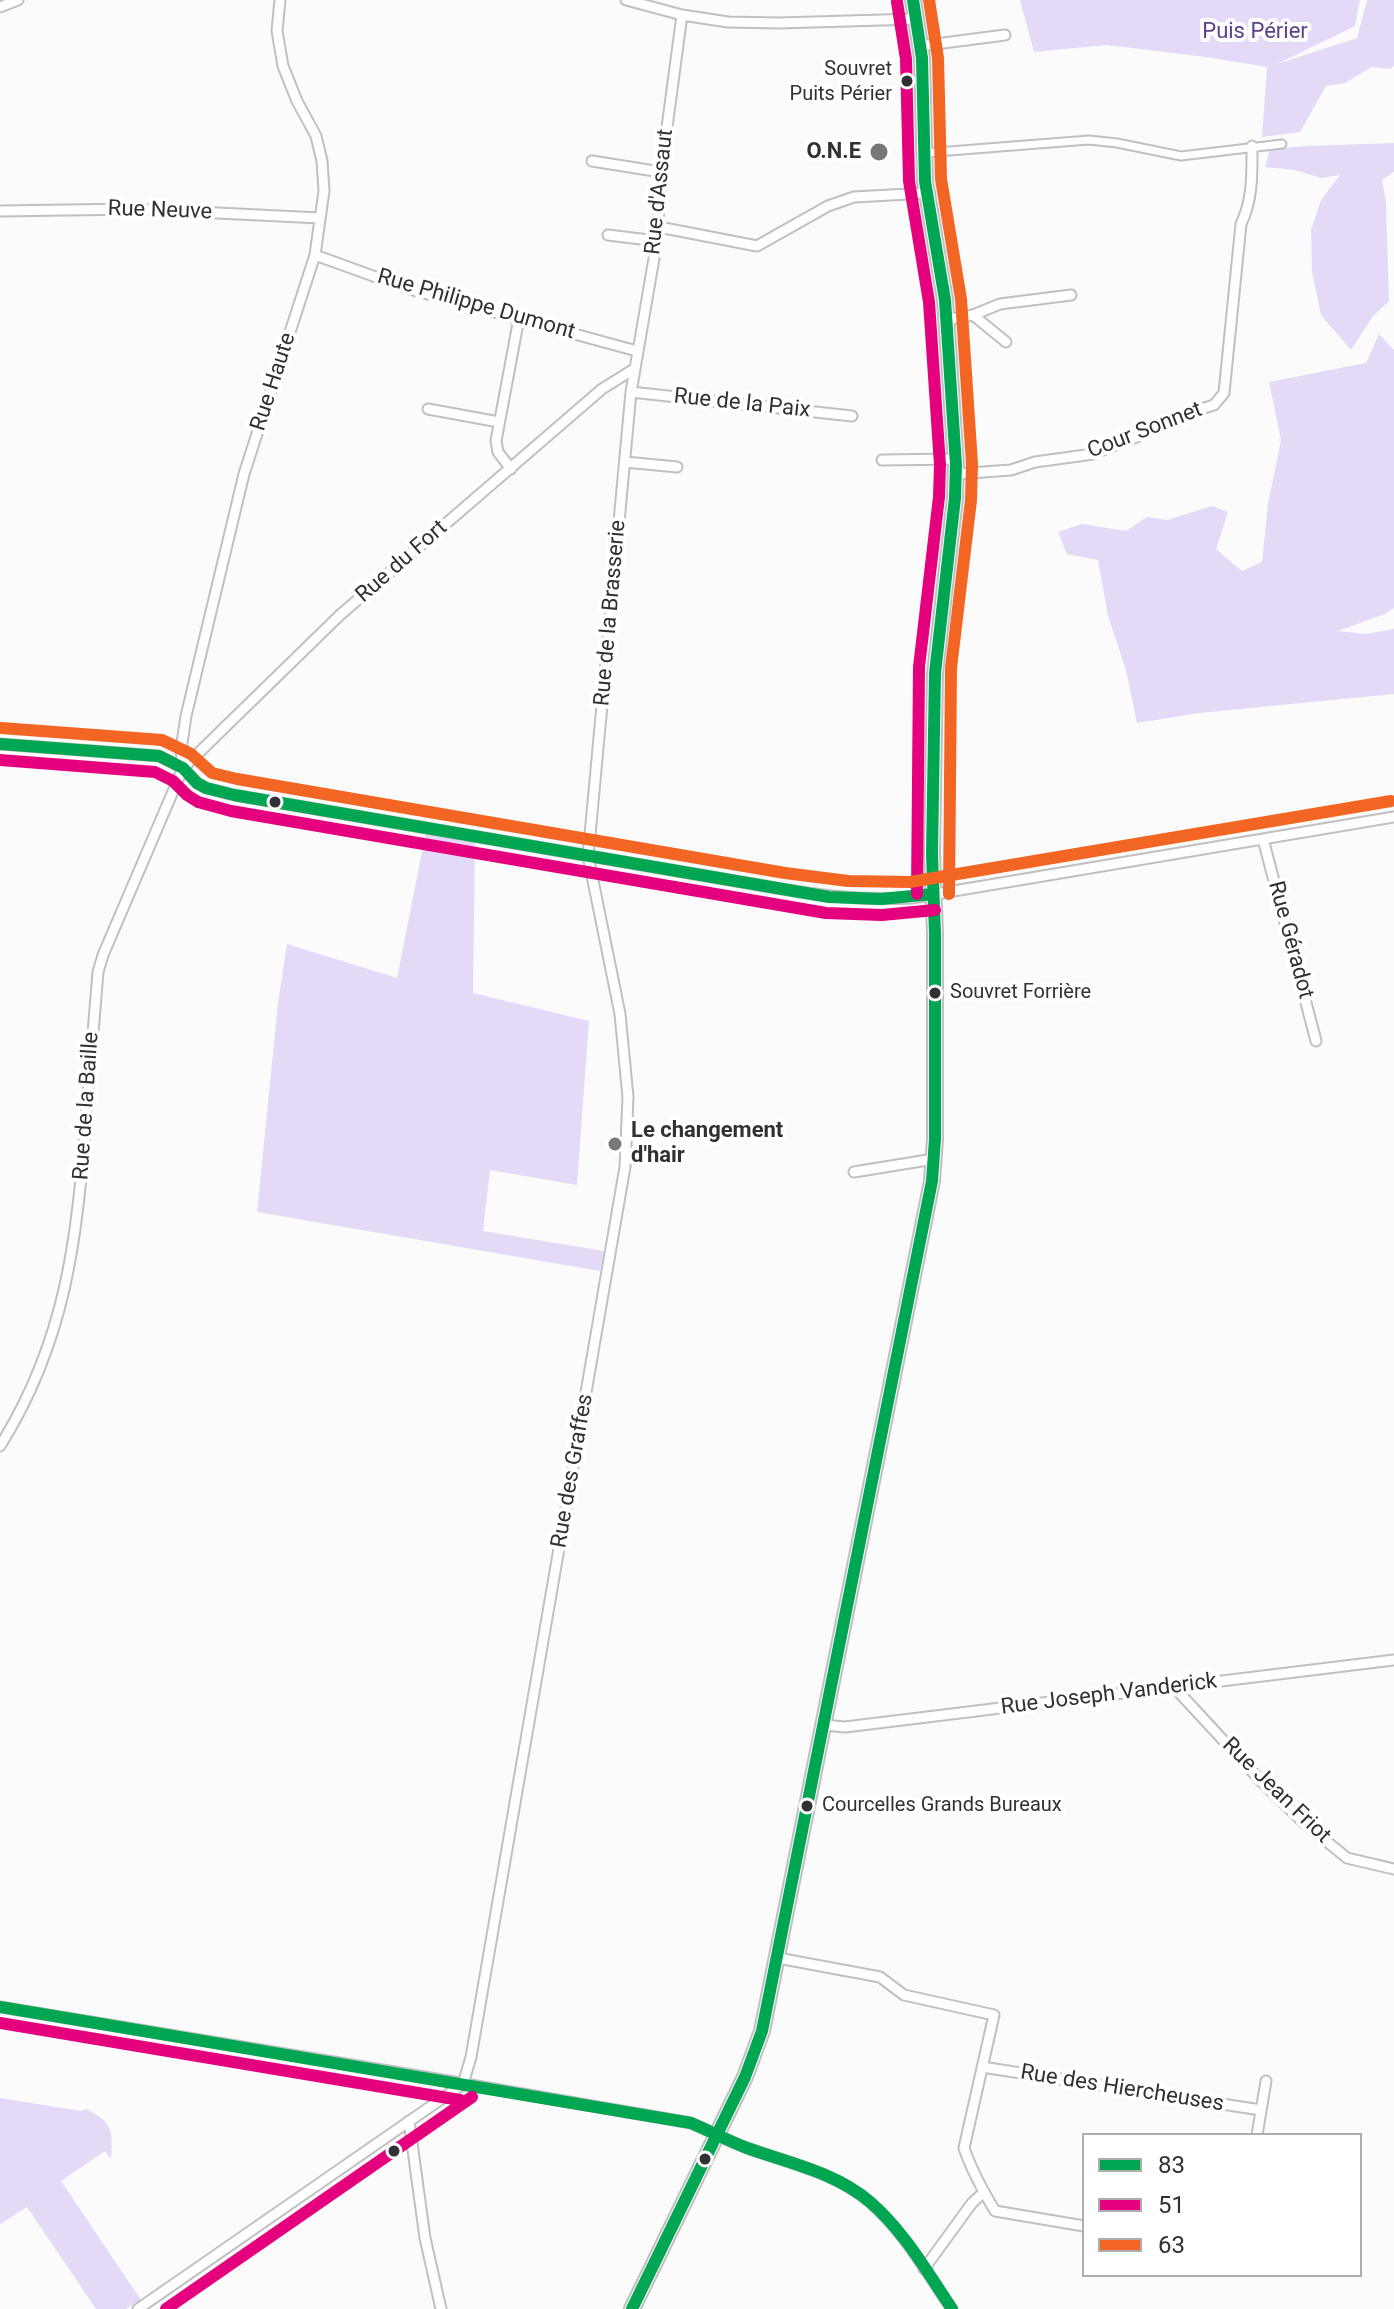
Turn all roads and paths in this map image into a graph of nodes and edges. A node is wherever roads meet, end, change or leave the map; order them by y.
1 (18, 0) edge
2 (280, 0) edge
3 (626, 0) edge
4 (913, 0) edge
5 (0, 7) edge
6 (682, 15) junction
7 (916, 19) junction
8 (1005, 35) dead end
9 (920, 46) junction
10 (1282, 144) dead end
11 (1252, 146) junction
12 (924, 153) junction
13 (592, 161) dead end
14 (661, 172) junction
15 (927, 193) junction
16 (0, 211) edge
17 (320, 218) junction
18 (659, 227) junction
19 (608, 235) dead end
20 (657, 241) junction
21 (315, 255) junction
22 (1071, 295) dead end
23 (973, 315) junction
24 (519, 318) junction
25 (945, 320) junction
26 (1006, 342) dead end
27 (637, 351) junction
28 (634, 369) junction
29 (631, 392) junction
30 (428, 409) dead end
31 (852, 416) dead end
32 (499, 422) junction
33 (882, 460) dead end
34 (625, 462) junction
35 (956, 466) junction
36 (677, 467) dead end
37 (511, 469) junction
38 (0, 744) edge
39 (183, 768) junction
40 (1394, 817) edge
41 (1263, 839) junction
42 (588, 856) junction
43 (933, 894) junction
44 (1316, 1041) dead end
45 (934, 1159) junction
46 (854, 1172) dead end
47 (0, 1446) edge
48 (1394, 1660) edge
49 (1174, 1687) junction
50 (824, 1725) junction
51 (1394, 1869) edge
52 (778, 1958) junction
53 (0, 2007) edge
54 (982, 2067) junction
55 (1266, 2081) dead end
56 (463, 2084) junction
57 (1261, 2110) junction
58 (409, 2121) junction
59 (717, 2133) junction
60 (1257, 2133) edge
61 (984, 2192) junction
62 (1082, 2226) edge
63 (924, 2269) junction
64 (138, 2309) edge
65 (441, 2309) edge
66 (632, 2309) edge
67 (952, 2309) edge

1 - 5 street
2 - 17 street, Rue Haute
3 - 6 street
4 - 7 main road
6 - 7 street
6 - 14 street, Rue d'Assaut
7 - 9 main road
8 - 9 street
9 - 12 main road
10 - 11 street
11 - 12 street
11 - 35 street, Cour Sonnet
12 - 15 main road
13 - 14 street
14 - 18 street, Rue d'Assaut
15 - 18 street
15 - 25 main road
16 - 17 street, Rue Neuve
17 - 21 street, Rue Haute
18 - 20 street, Rue d'Assaut
19 - 20 street
20 - 27 street, Rue d'Assaut
21 - 24 street, Rue Philippe Dumont
21 - 39 street, Rue Haute
22 - 23 street
23 - 25 street
23 - 26 street
24 - 27 street, Rue Philippe Dumont
24 - 32 street
25 - 35 main road
27 - 28 street, Rue d'Assaut
28 - 29 street, Rue de la Brasserie
28 - 37 street, Rue du Fort
29 - 31 street, Rue de la Paix
29 - 34 street, Rue de la Brasserie
30 - 32 street
32 - 37 street
33 - 35 street, Cour Sonnet
34 - 36 street
34 - 42 street, Rue de la Brasserie
35 - 43 main road
37 - 39 street, Rue du Fort
38 - 39 street
39 - 42 street
39 - 47 street, Rue de la Baille
40 - 41 street
41 - 43 street
41 - 44 street, Rue Géradot
42 - 43 street
42 - 56 street, Rue des Graffes
43 - 45 main road
45 - 46 street
45 - 50 main road
48 - 49 street, Rue Joseph Vanderick
49 - 50 street, Rue Joseph Vanderick
49 - 51 street, Rue Jean Friot
50 - 52 main road
52 - 54 street
52 - 59 main road
53 - 56 street
54 - 57 street, Rue des Hiercheuses
54 - 61 street
55 - 57 street
56 - 58 street
56 - 59 street
57 - 60 street
58 - 64 street
58 - 65 street
59 - 63 street
59 - 66 main road
61 - 62 street
61 - 63 street
63 - 67 street

